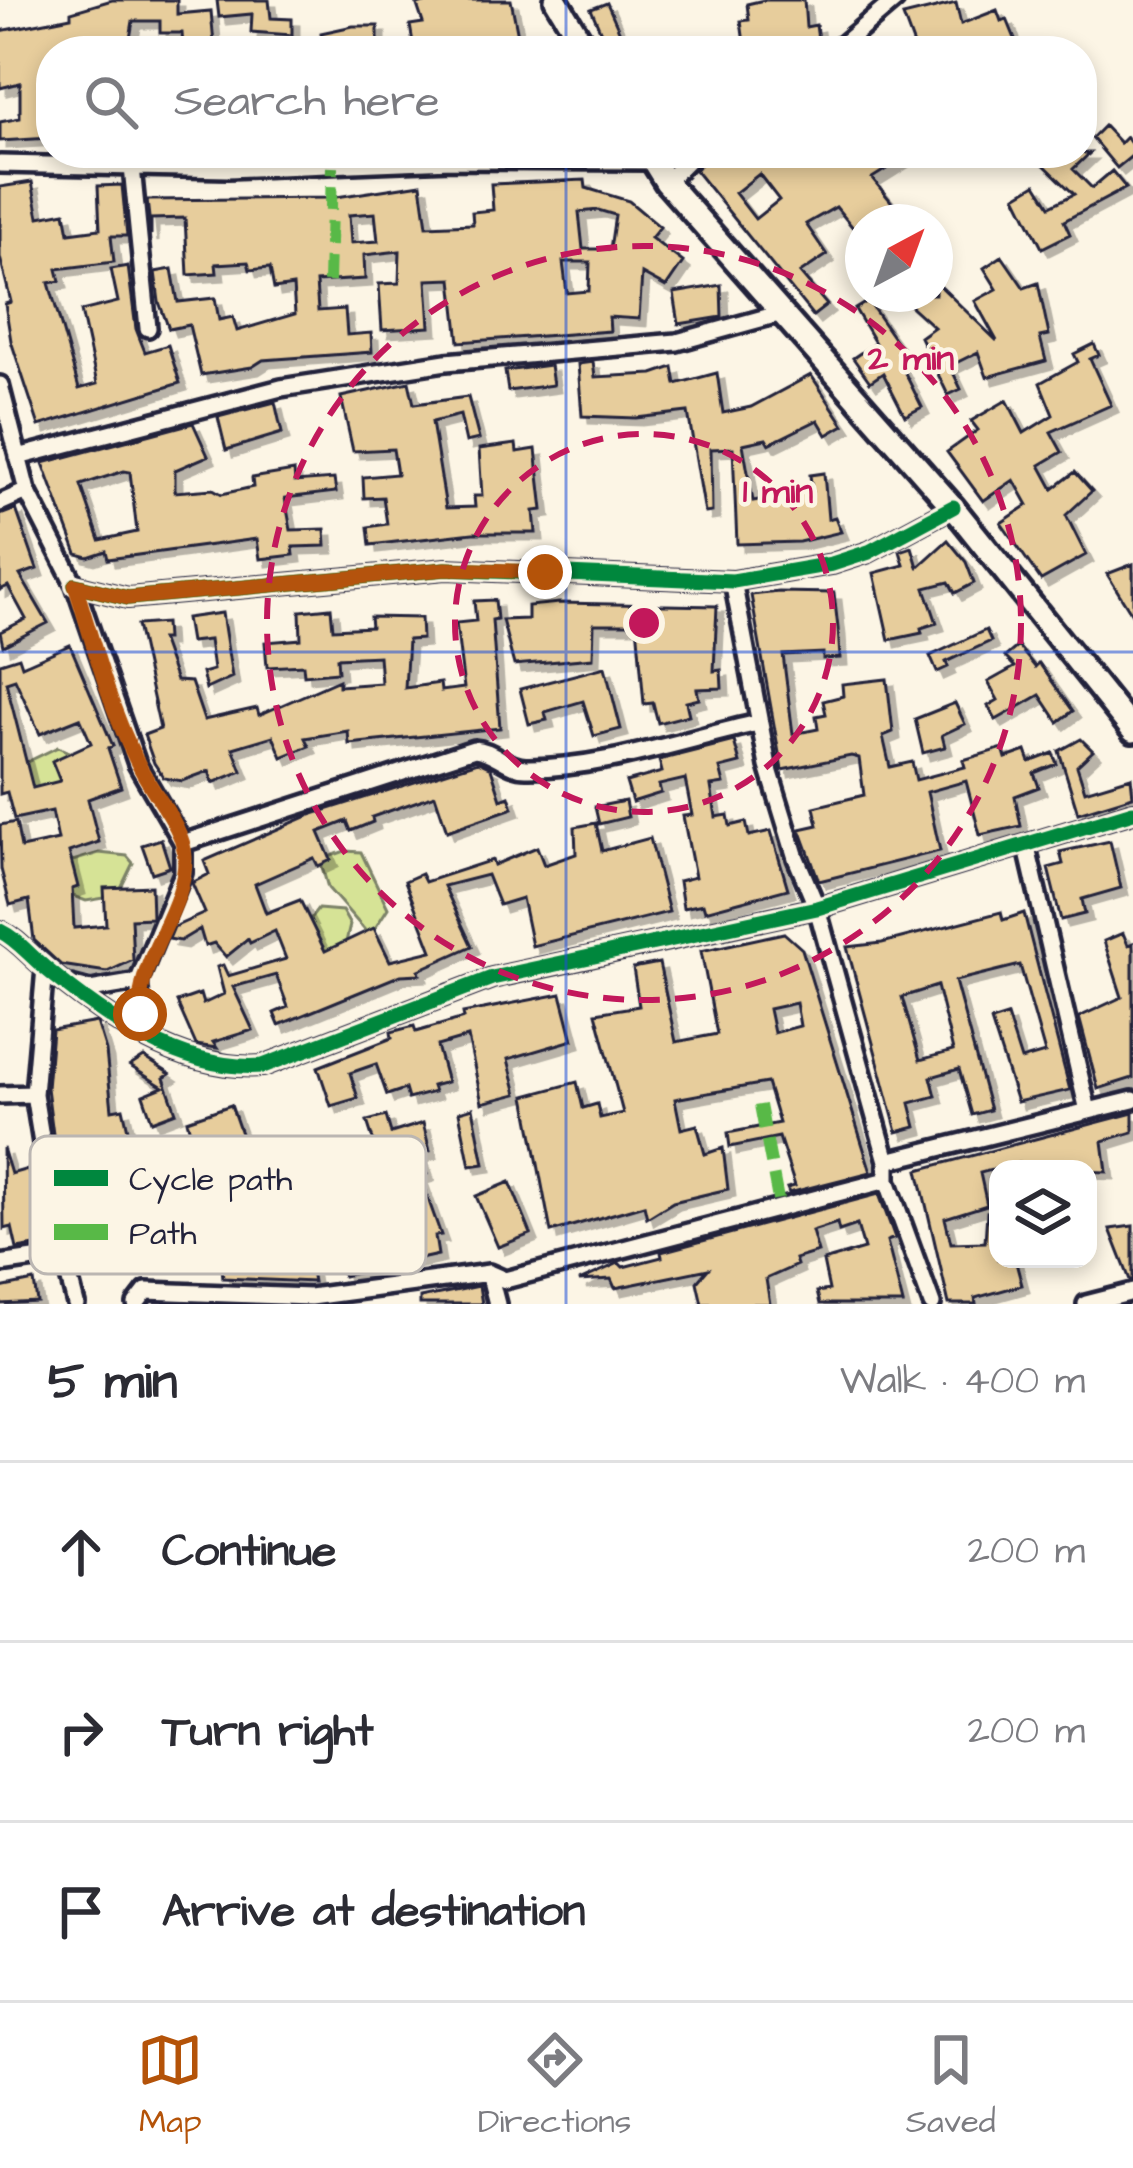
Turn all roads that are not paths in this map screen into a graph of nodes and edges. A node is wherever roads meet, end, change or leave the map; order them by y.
1 (556, 0) edge
2 (895, 0) edge
3 (578, 36) edge
4 (853, 36) edge
5 (0, 164) edge
6 (36, 165) edge
7 (132, 168) edge
8 (657, 168) edge
9 (680, 168) edge
10 (666, 182) junction
11 (782, 313) junction
12 (148, 328) dead end
13 (0, 385) edge
14 (18, 457) junction
15 (27, 491) junction
16 (0, 503) edge
17 (953, 507) junction
18 (733, 580) junction
19 (75, 585) junction
20 (758, 723) junction
21 (1133, 730) edge
22 (1133, 812) edge
23 (183, 843) junction
24 (1027, 848) junction
25 (818, 908) junction
26 (0, 917) edge
27 (5, 933) edge
28 (45, 968) junction
29 (138, 982) junction
30 (70, 985) junction
31 (144, 1034) junction
32 (34, 1094) junction
33 (0, 1095) edge
34 (1133, 1100) edge
35 (1088, 1111) junction
36 (41, 1136) edge
37 (887, 1161) junction
38 (887, 1180) junction
39 (30, 1260) edge
40 (0, 1264) edge
41 (489, 1273) junction
42 (67, 1274) edge
43 (1133, 1292) edge
44 (76, 1304) edge
45 (136, 1304) edge
46 (497, 1304) edge
47 (932, 1304) edge
48 (1086, 1304) edge

1 - 3 street
2 - 4 street
5 - 6 street
7 - 12 street
8 - 10 street
9 - 10 street
10 - 11 street
11 - 14 street
11 - 17 street
13 - 14 street
14 - 15 street
15 - 16 street
15 - 19 street
17 - 18 street
17 - 21 street
18 - 19 street
18 - 20 street
19 - 23 street
20 - 23 street
20 - 25 street
22 - 24 street
23 - 29 street
24 - 25 street
24 - 35 street
25 - 31 street
25 - 37 street
26 - 27 street
27 - 28 street
28 - 30 street
28 - 32 street
29 - 30 street
29 - 31 street
30 - 31 street
32 - 33 street
32 - 36 street
34 - 35 street
35 - 37 street
37 - 38 street
38 - 41 street
38 - 47 street
39 - 40 street
41 - 45 street
41 - 46 street
42 - 44 street
43 - 48 street

